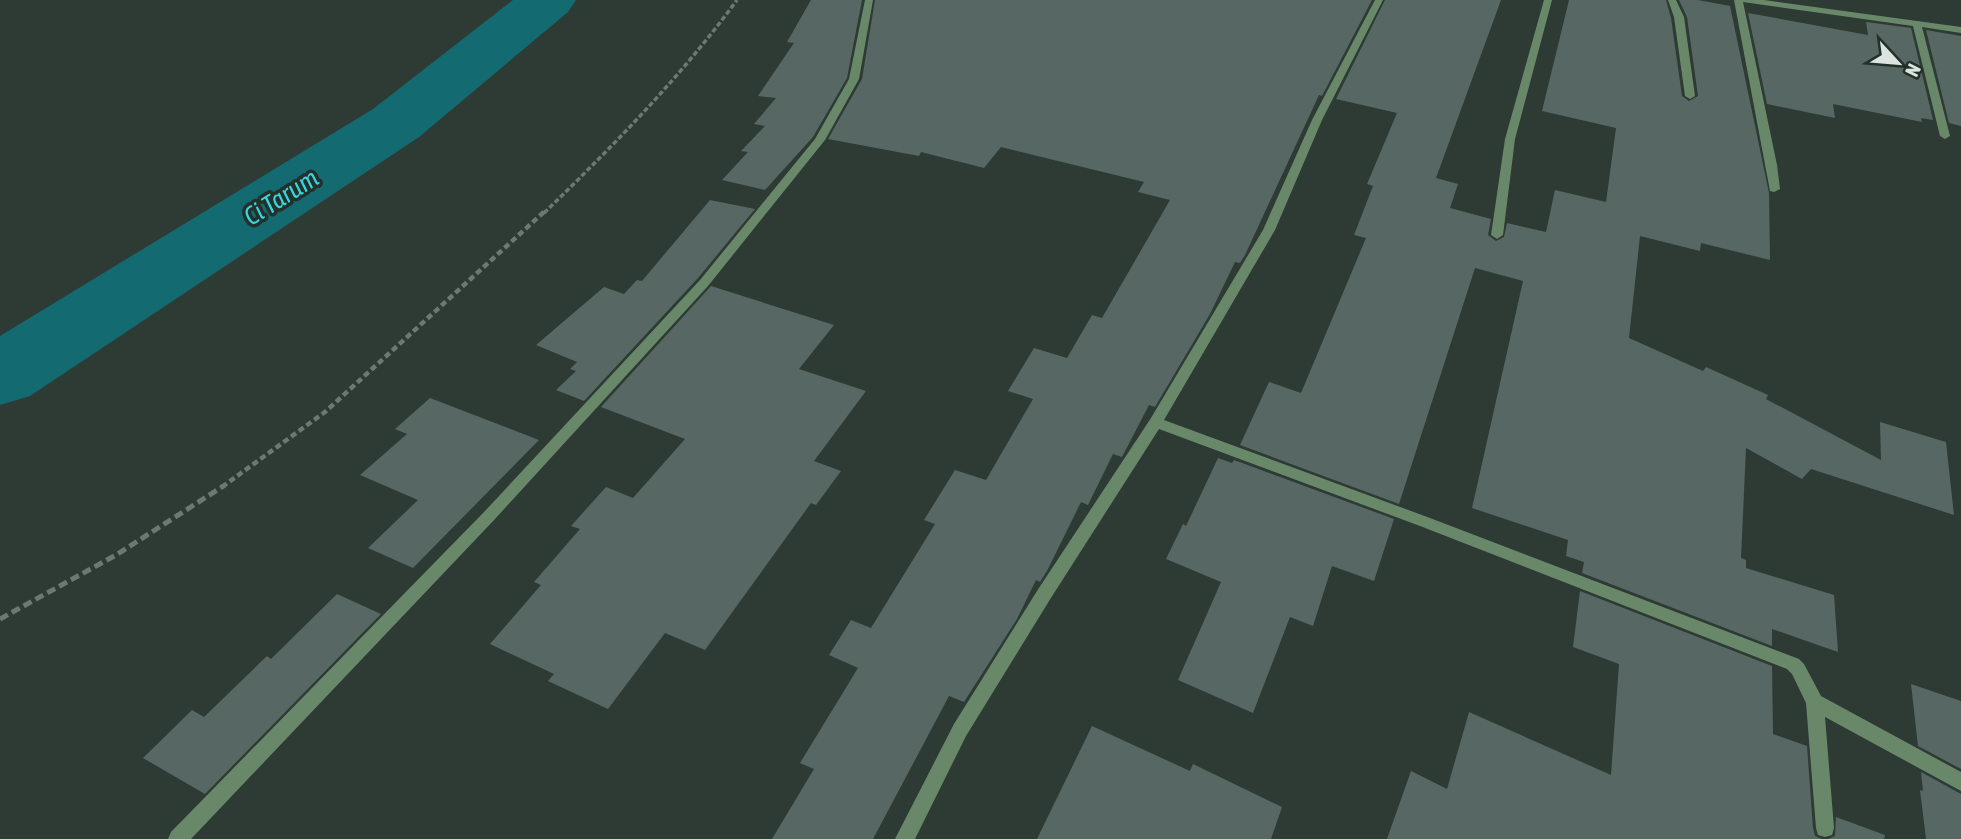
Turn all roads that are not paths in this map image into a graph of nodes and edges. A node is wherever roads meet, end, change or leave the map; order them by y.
1 (869, 0) edge
2 (1379, 0) edge
3 (1548, 0) edge
4 (1672, 0) edge
5 (1738, 0) edge
6 (1745, 0) edge
7 (1917, 24) junction
8 (1961, 30) edge
9 (1689, 96) dead end
10 (1945, 136) dead end
11 (1774, 189) dead end
12 (1497, 235) dead end
13 (1156, 422) junction
14 (1815, 702) junction
15 (1961, 782) edge
16 (1825, 828) dead end
17 (178, 839) edge
18 (905, 839) edge

1 - 17 street
2 - 13 street
3 - 12 street
4 - 9 street
5 - 11 street
6 - 7 street
7 - 8 street
7 - 10 street
13 - 14 street
13 - 18 street
14 - 15 street
14 - 16 street

